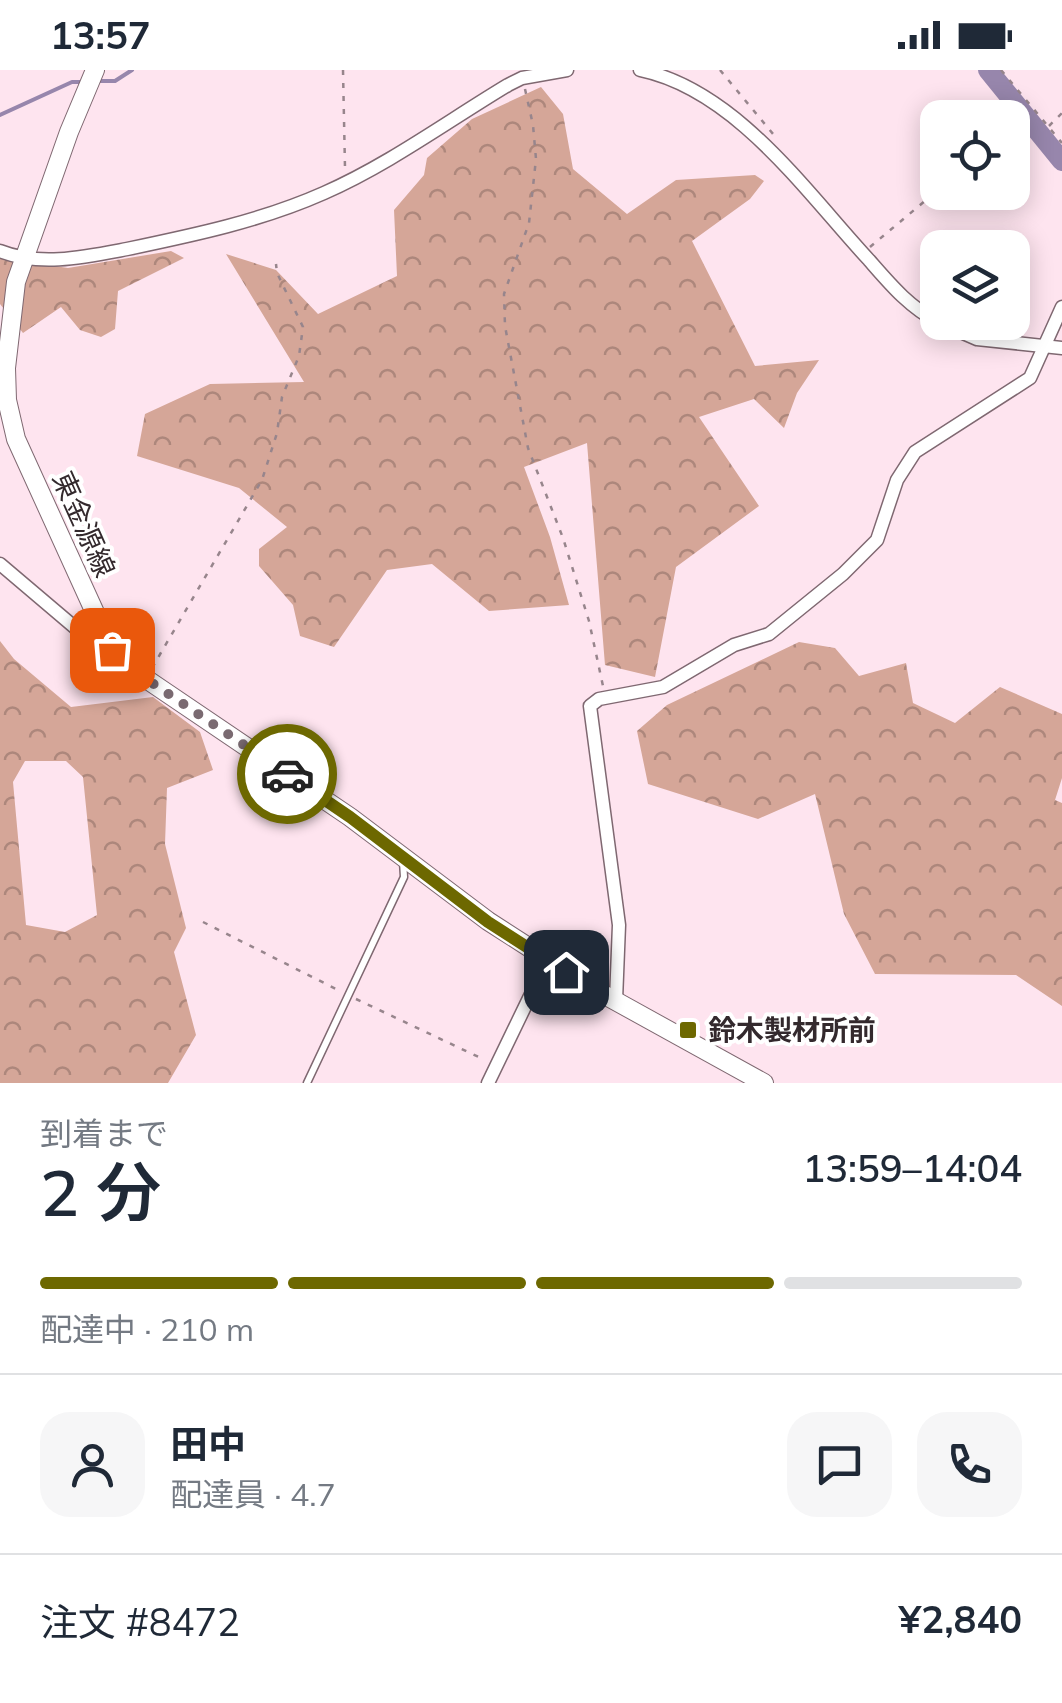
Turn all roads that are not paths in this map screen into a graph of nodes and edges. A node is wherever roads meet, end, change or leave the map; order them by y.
1 (95, 70) edge
2 (567, 70) edge
3 (640, 70) edge
4 (0, 251) edge
5 (22, 260) junction
6 (1062, 307) edge
7 (920, 310) edge
8 (985, 340) edge
9 (1044, 348) junction
10 (1062, 348) edge
11 (0, 564) edge
12 (112, 650) junction
13 (403, 858) junction
14 (548, 960) junction
15 (616, 1000) junction
16 (307, 1083) edge
17 (488, 1083) edge
18 (764, 1083) edge

1 - 5 main road, 東金源線
2 - 5 street
3 - 7 street
4 - 5 street
5 - 12 main road, 東金源線
6 - 9 street
8 - 9 street
9 - 10 street
9 - 15 street
11 - 12 street
12 - 13 main road, 東金源線
13 - 14 main road, 東金源線
13 - 16 lane
14 - 15 main road, 東金源線
14 - 17 street
15 - 18 main road, 東金源線

